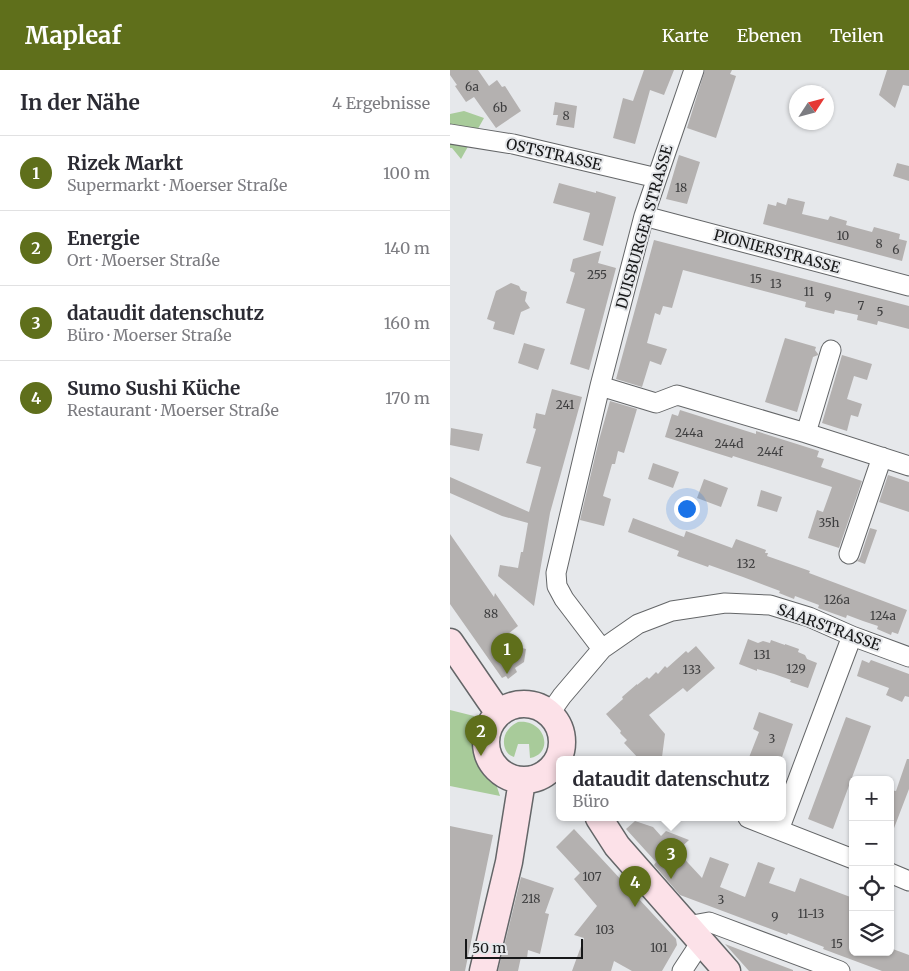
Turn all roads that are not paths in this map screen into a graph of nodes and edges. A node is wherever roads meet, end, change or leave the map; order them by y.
1 (694, 70) edge
2 (450, 134) edge
3 (657, 178) junction
4 (644, 216) junction
5 (909, 286) edge
6 (831, 350) dead end
7 (600, 386) junction
8 (806, 433) junction
9 (882, 457) junction
10 (909, 466) edge
11 (849, 554) dead end
12 (852, 636) junction
13 (450, 642) edge
14 (602, 649) junction
15 (909, 657) edge
16 (499, 713) junction
17 (550, 713) junction
18 (560, 756) edge
19 (556, 766) edge
20 (522, 781) junction
21 (786, 811) edge
22 (601, 821) edge
23 (756, 821) edge
24 (782, 821) edge
25 (779, 830) junction
26 (849, 857) edge
27 (894, 875) edge
28 (909, 881) edge
29 (694, 934) junction
30 (483, 971) edge
31 (682, 971) edge
32 (727, 971) edge
33 (840, 971) edge

1 - 3 street, DUISBURGER STRASSE
2 - 3 street, OSTSTRASSE
3 - 4 street, DUISBURGER STRASSE
4 - 5 street, PIONIERSTRASSE
4 - 7 street, DUISBURGER STRASSE
6 - 8 street
7 - 8 street
7 - 14 street, DUISBURGER STRASSE
8 - 9 street
9 - 10 street
9 - 11 street
12 - 14 street, SAARSTRASSE
12 - 15 street, SAARSTRASSE
12 - 21 street
13 - 16 main road
14 - 17 street, SAARSTRASSE
16 - 17 main road
16 - 20 main road
17 - 18 main road
19 - 20 main road
20 - 30 main road
22 - 29 main road
23 - 25 street
24 - 25 street
25 - 26 street
27 - 28 street
29 - 31 street
29 - 32 main road
29 - 33 street

